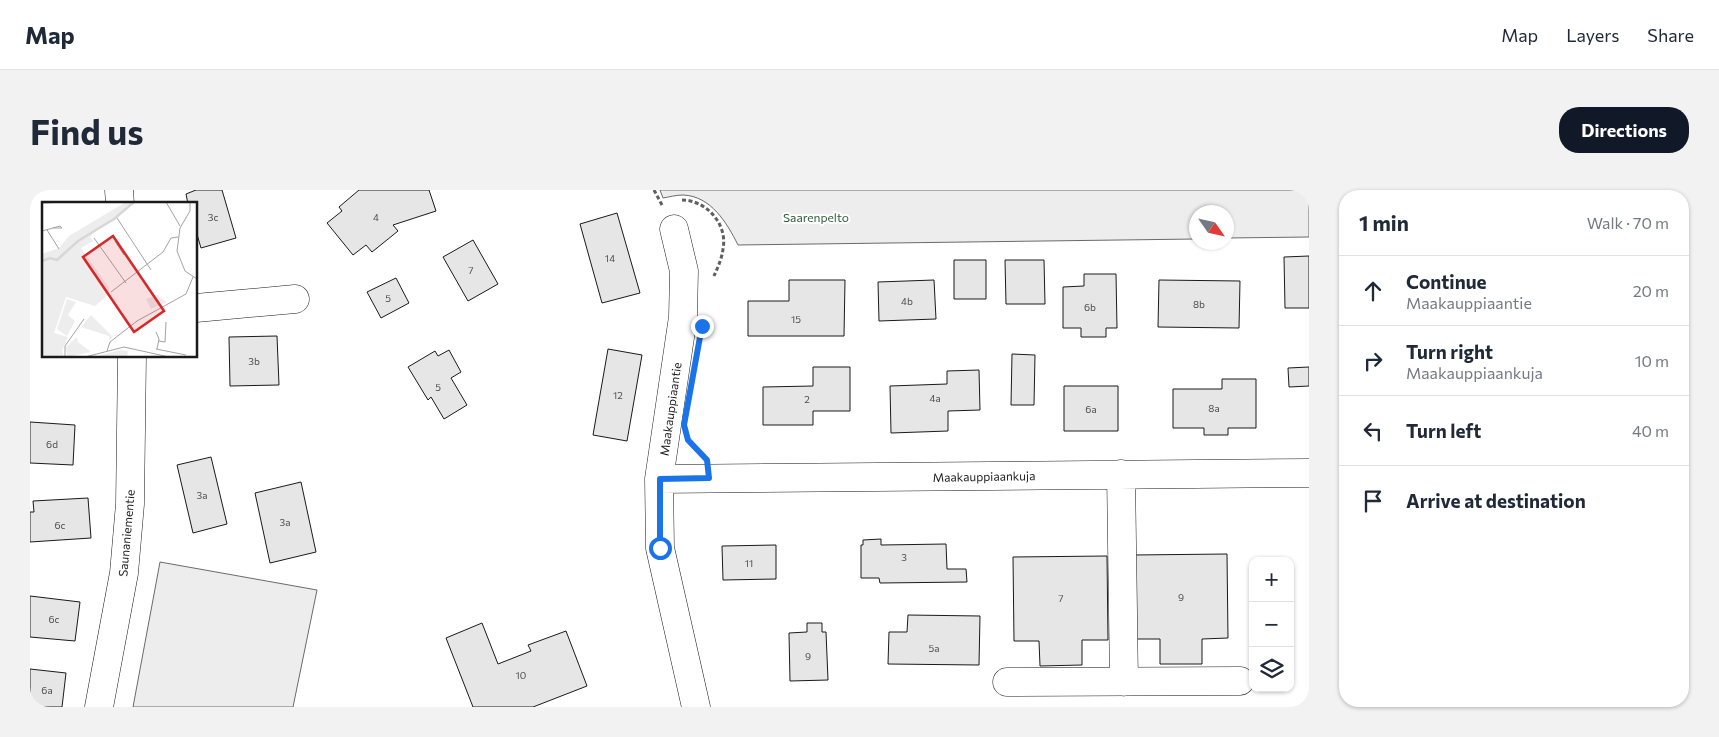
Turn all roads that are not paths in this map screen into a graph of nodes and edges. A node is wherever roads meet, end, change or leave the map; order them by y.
1 (668, 217) road end
2 (295, 299) dead end
3 (198, 308) edge
4 (132, 358) edge
5 (1309, 473) edge
6 (1121, 474) junction
7 (660, 479) junction
8 (1240, 681) dead end
9 (1007, 682) dead end
10 (1124, 682) junction
11 (99, 707) edge
12 (696, 707) edge

1 - 7 street, Maakauppiaantie
2 - 3 street
4 - 11 street, Saunaniementie
5 - 6 street, Maakauppiaankuja
6 - 7 street, Maakauppiaankuja
6 - 10 street
7 - 12 street, Maakauppiaantie
8 - 10 street
9 - 10 street

